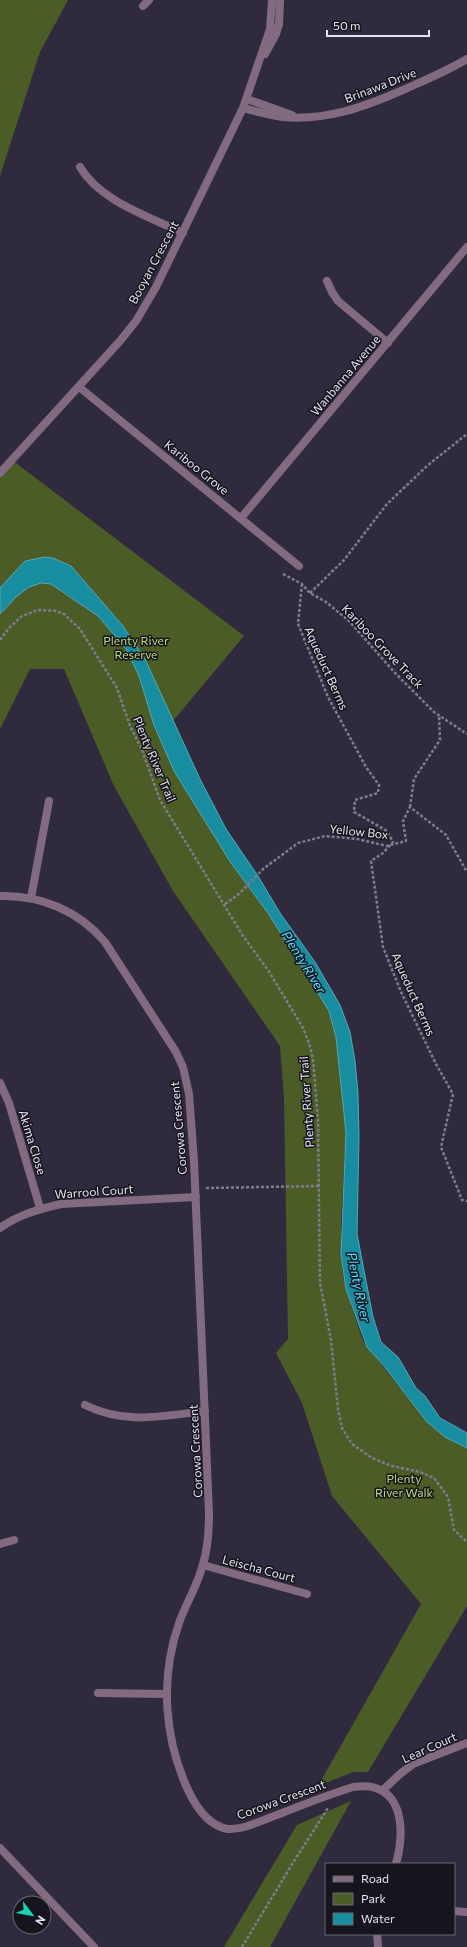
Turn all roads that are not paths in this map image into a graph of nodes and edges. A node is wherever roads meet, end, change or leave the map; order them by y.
1 (149, 0) edge
2 (272, 0) edge
3 (280, 0) edge
4 (143, 6) dead end
5 (467, 59) edge
6 (256, 72) junction
7 (246, 99) junction
8 (243, 108) junction
9 (297, 116) junction
10 (80, 167) dead end
11 (182, 233) junction
12 (467, 247) edge
13 (328, 282) dead end
14 (388, 342) junction
15 (79, 387) junction
16 (0, 473) edge
17 (241, 518) junction
18 (299, 566) dead end
19 (49, 800) dead end
20 (0, 896) edge
21 (31, 898) junction
22 (0, 1083) edge
23 (196, 1197) junction
24 (40, 1208) junction
25 (0, 1228) edge
26 (85, 1405) dead end
27 (205, 1411) junction
28 (14, 1540) dead end
29 (0, 1544) edge
30 (203, 1565) junction
31 (307, 1594) dead end
32 (98, 1693) dead end
33 (166, 1694) junction
34 (467, 1743) edge
35 (383, 1790) junction
36 (0, 1848) edge
37 (396, 1863) edge
38 (455, 1911) edge
39 (467, 1912) edge
40 (377, 1935) edge
41 (94, 1947) edge
42 (378, 1947) edge

1 - 4 street
2 - 6 street, Booyan Crescent
3 - 6 street, Booyan Crescent
5 - 9 street, Brinawa Drive
6 - 7 street, Booyan Crescent
7 - 8 street, Booyan Crescent
7 - 9 street, Brinawa Drive
8 - 9 street, Brinawa Drive
8 - 11 street, Booyan Crescent
10 - 11 street
11 - 15 street, Booyan Crescent
12 - 14 street, Wanbanna Avenue
13 - 14 street
14 - 17 street, Wanbanna Avenue
15 - 16 street, Booyan Crescent
15 - 17 street, Kariboo Grove
17 - 18 street, Kariboo Grove
19 - 21 street
20 - 21 street, Corowa Crescent
21 - 23 street, Corowa Crescent
22 - 24 street, Akima Close
23 - 24 street, Warrool Court
23 - 27 street, Corowa Crescent
24 - 25 street, Warrool Court
26 - 27 street
27 - 30 street, Corowa Crescent
28 - 29 street
30 - 31 street, Leischa Court
30 - 33 street, Corowa Crescent
32 - 33 street
33 - 35 street, Corowa Crescent
34 - 35 street, Lear Court
35 - 37 street
36 - 41 street
38 - 39 street
40 - 42 street

